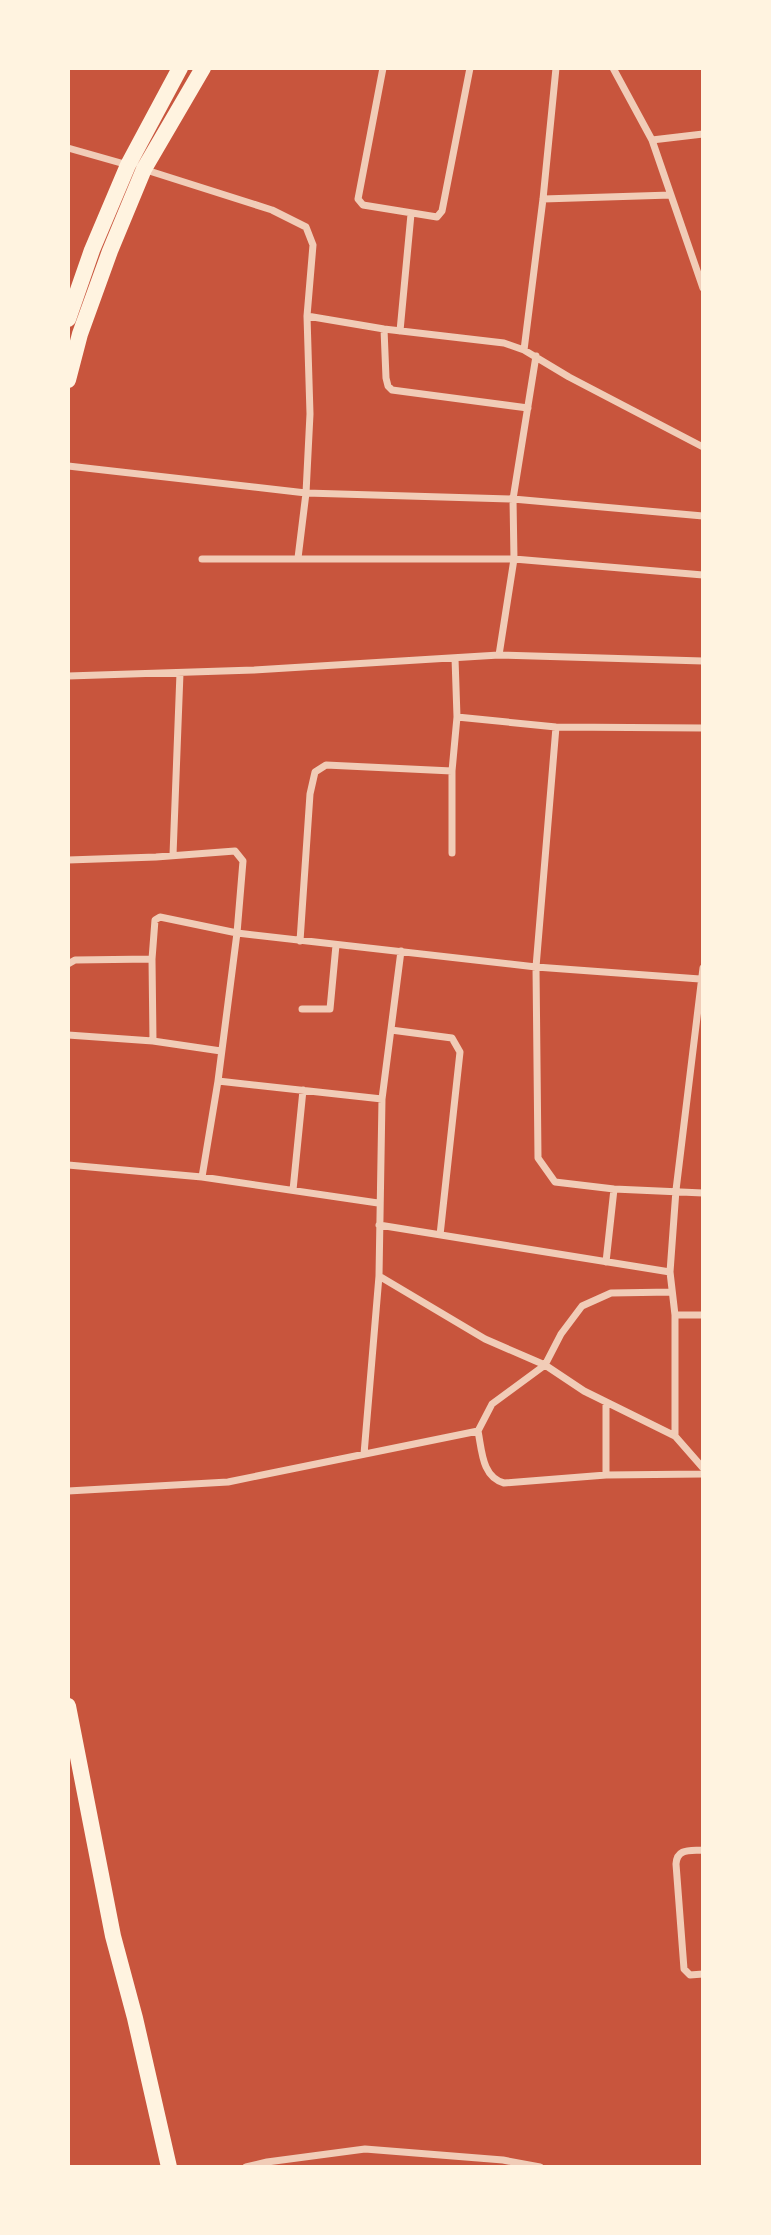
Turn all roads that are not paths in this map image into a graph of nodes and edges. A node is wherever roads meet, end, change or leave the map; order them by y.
1 (180, 68) edge
2 (203, 68) edge
3 (383, 68) edge
4 (470, 68) edge
5 (556, 68) edge
6 (613, 68) edge
7 (703, 134) edge
8 (652, 140) junction
9 (68, 148) edge
10 (136, 167) junction
11 (671, 195) junction
12 (543, 199) junction
13 (411, 214) junction
14 (703, 288) edge
15 (307, 316) junction
16 (68, 319) edge
17 (384, 329) junction
18 (400, 331) junction
19 (524, 349) junction
20 (536, 356) junction
21 (68, 380) edge
22 (528, 408) junction
23 (703, 447) edge
24 (68, 466) edge
25 (306, 493) junction
26 (513, 499) junction
27 (703, 516) edge
28 (298, 558) junction
29 (202, 559) dead end
30 (514, 559) junction
31 (703, 575) edge
32 (499, 655) junction
33 (455, 658) junction
34 (703, 661) edge
35 (180, 673) junction
36 (68, 676) edge
37 (457, 717) junction
38 (556, 727) junction
39 (703, 728) edge
40 (452, 771) junction
41 (452, 853) dead end
42 (173, 855) junction
43 (68, 860) edge
44 (237, 933) junction
45 (300, 941) junction
46 (336, 944) junction
47 (401, 951) junction
48 (152, 959) junction
49 (68, 964) edge
50 (536, 967) junction
51 (703, 968) edge
52 (700, 979) junction
53 (302, 1009) dead end
54 (391, 1030) junction
55 (68, 1035) edge
56 (699, 1040) edge
57 (153, 1041) junction
58 (221, 1051) junction
59 (218, 1081) junction
60 (303, 1090) junction
61 (382, 1099) junction
62 (68, 1165) edge
63 (202, 1177) junction
64 (614, 1189) junction
65 (293, 1190) junction
66 (676, 1190) junction
67 (703, 1193) edge
68 (378, 1203) junction
69 (379, 1225) junction
70 (440, 1235) junction
71 (606, 1262) junction
72 (670, 1272) junction
73 (379, 1276) junction
74 (672, 1292) junction
75 (675, 1315) junction
76 (703, 1315) edge
77 (545, 1366) junction
78 (606, 1402) junction
79 (478, 1431) junction
80 (675, 1436) junction
81 (364, 1454) junction
82 (703, 1468) edge
83 (703, 1474) edge
84 (606, 1475) junction
85 (68, 1491) edge
86 (68, 1706) edge
87 (703, 1850) edge
88 (703, 1973) edge
89 (169, 2167) edge
90 (246, 2167) edge
91 (540, 2167) edge

1 - 10 highway
2 - 10 highway
3 - 13 street
4 - 13 street
5 - 12 street
6 - 8 street
7 - 8 street
8 - 11 street
9 - 10 street
10 - 15 street
10 - 16 highway
10 - 21 highway
11 - 12 street
11 - 14 street
12 - 19 street
13 - 18 street
15 - 17 street
15 - 25 street
17 - 18 street
17 - 22 street
18 - 19 street
19 - 20 street
20 - 22 street
20 - 23 street
22 - 26 street
24 - 25 street
25 - 26 street
25 - 28 street
26 - 27 street
26 - 30 street
28 - 29 street
28 - 30 street
30 - 31 street
30 - 32 street
32 - 33 street
32 - 34 street
33 - 35 street
33 - 37 street
35 - 36 street
35 - 42 street
37 - 38 street
37 - 40 street
38 - 39 street
38 - 50 street
40 - 41 street
40 - 45 street
42 - 43 street
42 - 44 street
44 - 45 street
44 - 48 street
44 - 58 street
45 - 46 street
46 - 47 street
46 - 53 street
47 - 50 street
47 - 54 street
48 - 49 street
48 - 57 street
50 - 52 street
50 - 64 street
51 - 52 street
52 - 56 street
54 - 61 street
54 - 70 street
55 - 57 street
56 - 66 street
57 - 58 street
58 - 59 street
59 - 60 street
59 - 63 street
60 - 61 street
60 - 65 street
61 - 68 street
62 - 63 street
63 - 65 street
64 - 66 street
64 - 71 street
65 - 68 street
66 - 67 street
66 - 72 street
68 - 69 street
69 - 70 street
69 - 73 street
70 - 71 street
71 - 72 street
72 - 74 street
73 - 77 street
73 - 81 street
74 - 75 street
74 - 77 street
75 - 76 street
75 - 80 street
77 - 78 street
77 - 79 street
78 - 80 street
78 - 84 street
79 - 81 street
79 - 84 street
80 - 82 street
81 - 85 street
83 - 84 street
86 - 89 highway
87 - 88 street
90 - 91 street

